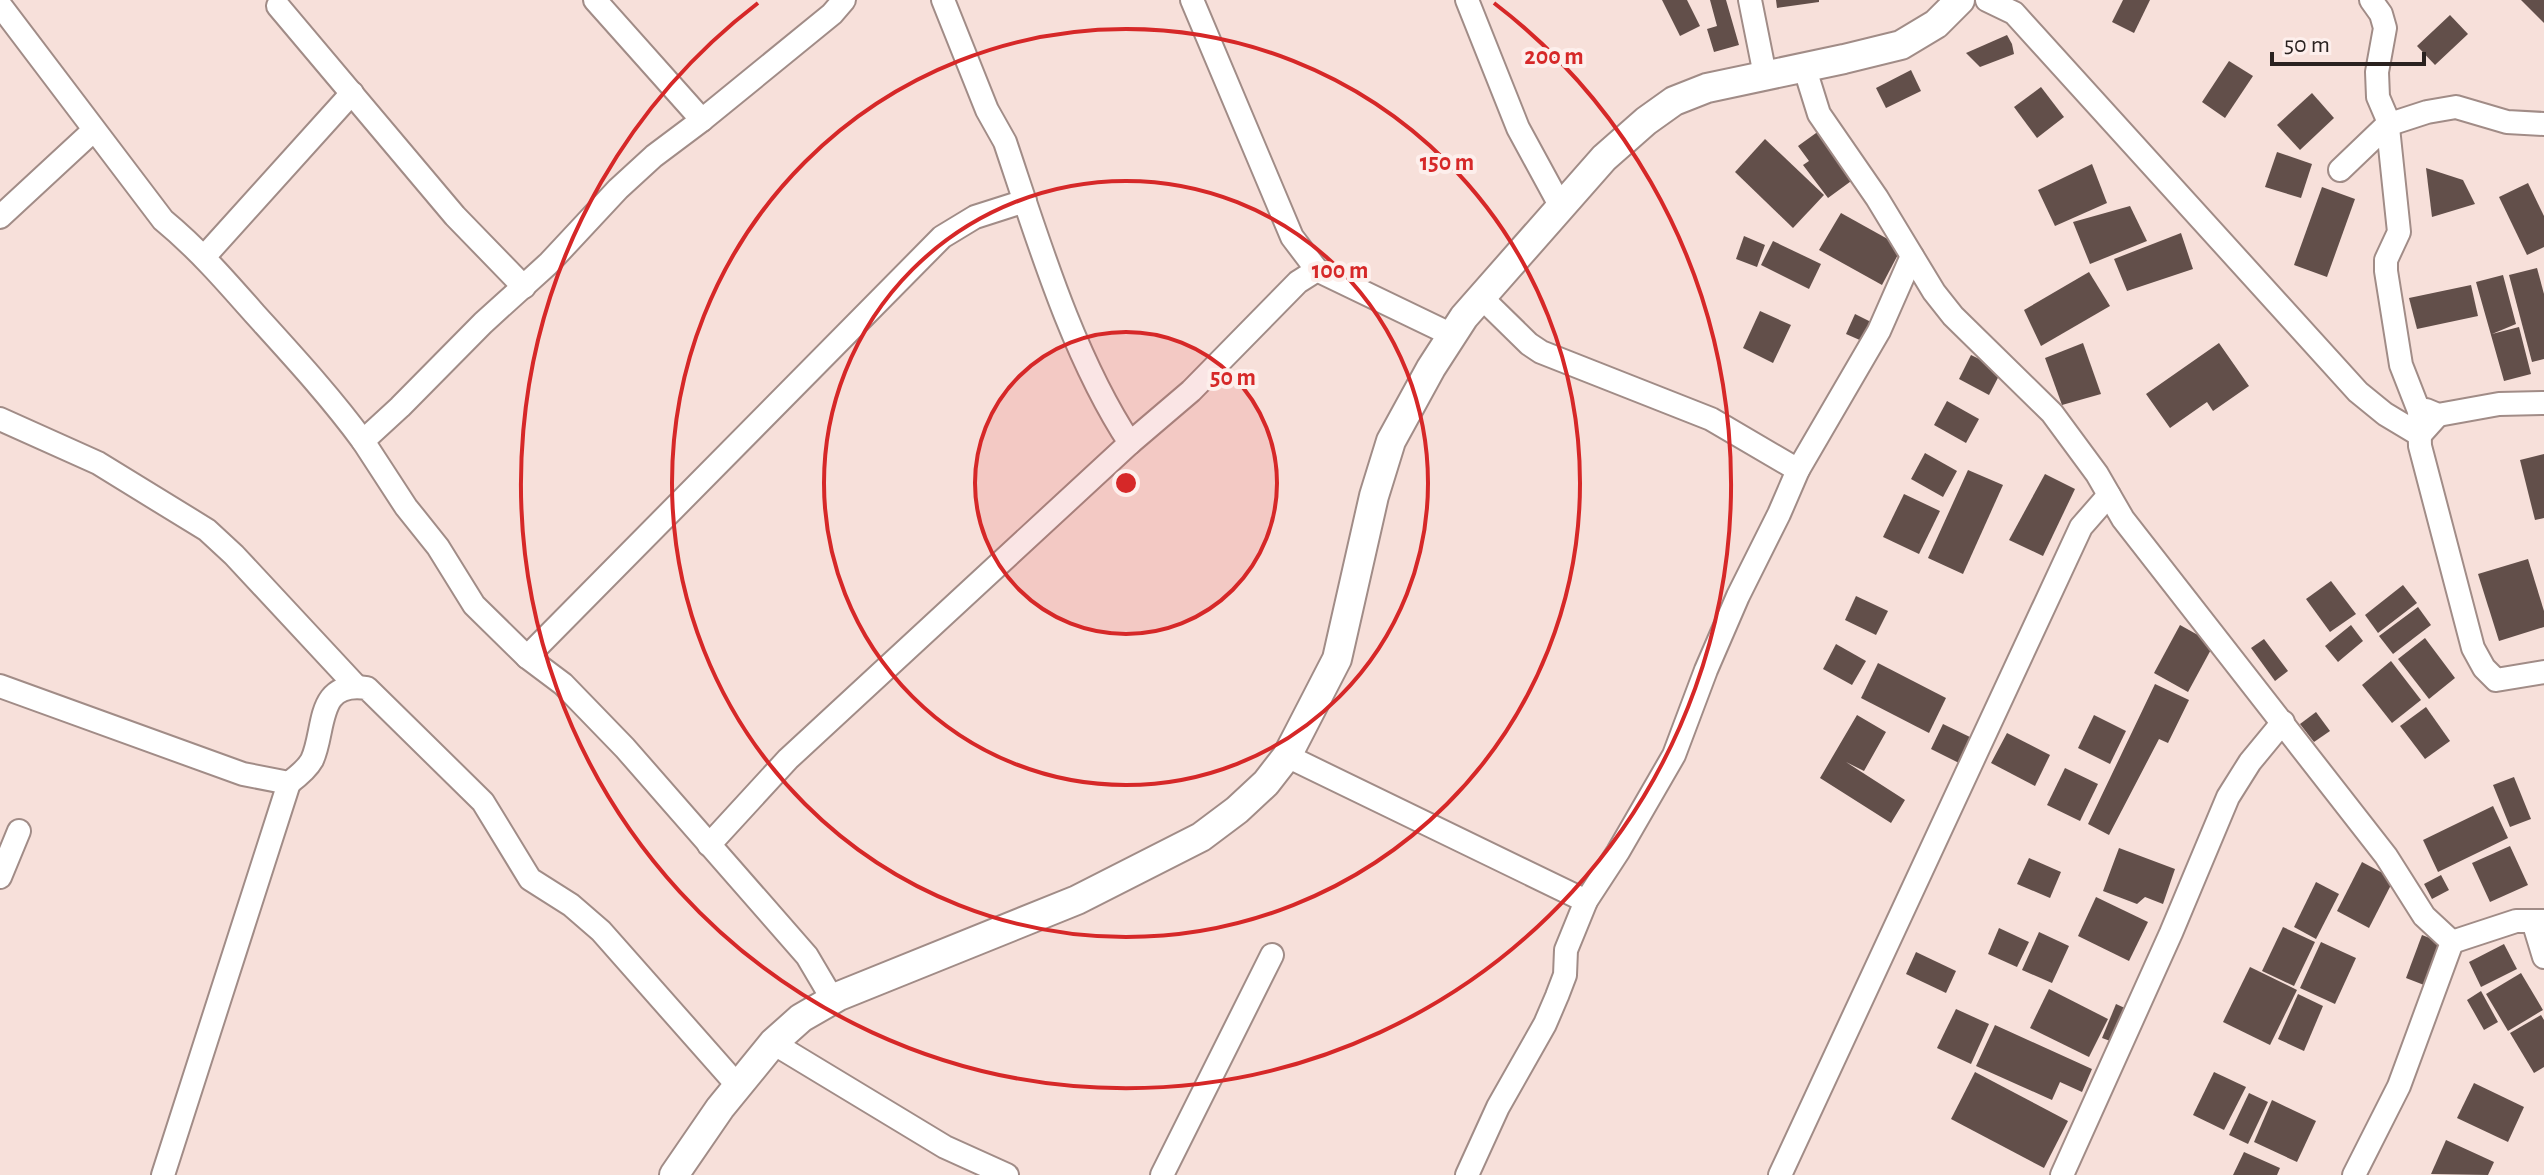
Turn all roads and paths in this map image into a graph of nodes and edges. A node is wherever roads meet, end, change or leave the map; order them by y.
1 (595, 0) edge
2 (844, 0) edge
3 (943, 0) edge
4 (1192, 0) edge
5 (1467, 0) edge
6 (1750, 0) edge
7 (1960, 0) edge
8 (1987, 0) edge
9 (2371, 0) edge
10 (279, 2) edge
11 (0, 5) edge
12 (1804, 66) junction
13 (1765, 75) junction
14 (352, 93) junction
15 (2544, 107) edge
16 (702, 120) junction
17 (2535, 124) edge
18 (2387, 125) junction
19 (94, 130) junction
20 (2340, 170) dead end
21 (1025, 201) junction
22 (1561, 207) junction
23 (0, 217) edge
24 (1912, 256) junction
25 (204, 257) junction
26 (1317, 270) junction
27 (524, 287) junction
28 (1481, 297) junction
29 (1452, 335) junction
30 (2544, 403) edge
31 (2428, 411) junction
32 (0, 419) edge
33 (2420, 435) junction
34 (363, 441) junction
35 (1130, 443) junction
36 (1798, 470) junction
37 (2109, 495) junction
38 (527, 657) junction
39 (2544, 672) edge
40 (0, 686) edge
41 (356, 686) junction
42 (2283, 722) junction
43 (1287, 756) junction
44 (289, 783) junction
45 (19, 831) dead end
46 (709, 845) junction
47 (0, 877) edge
48 (1586, 901) junction
49 (2538, 921) edge
50 (2452, 942) junction
51 (1272, 955) dead end
52 (2544, 957) edge
53 (833, 1000) junction
54 (773, 1043) junction
55 (738, 1086) junction
56 (997, 1173) edge
57 (163, 1175) edge
58 (674, 1175) edge
59 (1162, 1175) edge
60 (1467, 1175) edge
61 (1780, 1175) edge
62 (2062, 1175) edge
63 (2354, 1175) edge

1 - 16 street
2 - 16 street
3 - 21 street
4 - 26 street
5 - 22 street
6 - 13 street
7 - 12 street
8 - 33 street
9 - 18 street
10 - 14 street
11 - 19 street
12 - 13 street
12 - 24 street
13 - 22 street
14 - 25 street
14 - 27 street
15 - 17 street
16 - 27 street
17 - 18 street
18 - 20 street
18 - 31 street
19 - 23 street
19 - 25 street
21 - 35 street
21 - 38 street
22 - 28 street
24 - 36 street
24 - 37 street
25 - 34 street
26 - 29 street
26 - 35 street
27 - 34 street
28 - 29 street
28 - 36 street
29 - 43 street
30 - 31 street
31 - 33 street
32 - 41 street
33 - 39 street
34 - 38 street
35 - 46 street
36 - 48 street
37 - 42 street
37 - 61 street
38 - 46 street
40 - 44 street
41 - 44 street
41 - 55 street
42 - 50 street
42 - 62 street
43 - 48 street
43 - 53 street
44 - 57 street
45 - 47 street
46 - 53 street
48 - 60 street
49 - 50 street
49 - 52 street
50 - 63 street
51 - 59 street
53 - 54 street
54 - 55 street
54 - 56 street
55 - 58 street

